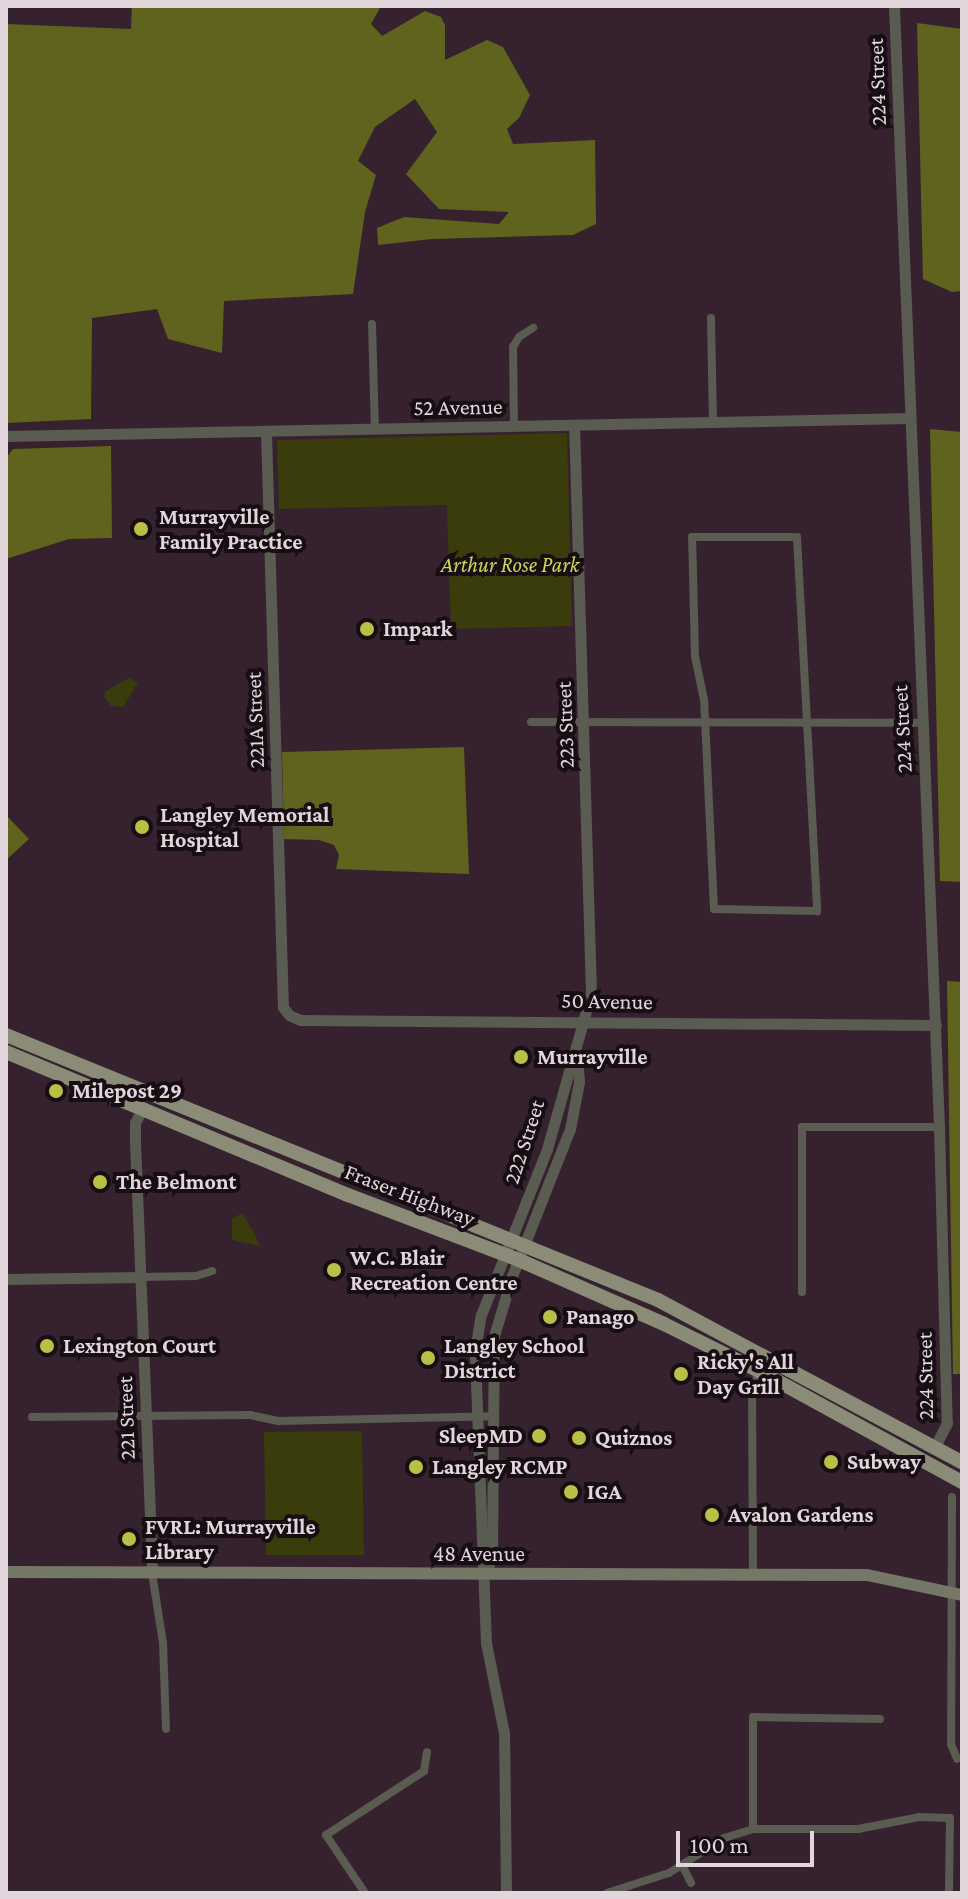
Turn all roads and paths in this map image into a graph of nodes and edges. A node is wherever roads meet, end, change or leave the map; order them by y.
1 (894, 6) edge
2 (711, 318) dead end
3 (372, 324) dead end
4 (533, 328) dead end
5 (910, 418) junction
6 (713, 422) junction
7 (574, 425) junction
8 (514, 426) junction
9 (375, 429) junction
10 (266, 432) junction
11 (6, 436) edge
12 (531, 722) dead end
13 (585, 722) junction
14 (809, 723) junction
15 (921, 723) junction
16 (705, 724) junction
17 (283, 1007) joint
18 (584, 1022) junction
19 (936, 1025) junction
20 (6, 1035) edge
21 (577, 1051) junction
22 (6, 1052) edge
23 (143, 1107) junction
24 (939, 1127) junction
25 (510, 1239) junction
26 (525, 1245) junction
27 (504, 1255) junction
28 (519, 1260) junction
29 (212, 1271) dead end
30 (141, 1277) junction
31 (6, 1279) edge
32 (802, 1292) dead end
33 (759, 1371) junction
34 (146, 1416) junction
35 (476, 1416) junction
36 (492, 1416) junction
37 (32, 1417) dead end
38 (935, 1447) junction
39 (962, 1462) edge
40 (962, 1482) edge
41 (952, 1497) dead end
42 (6, 1572) edge
43 (152, 1573) junction
44 (486, 1574) junction
45 (753, 1574) junction
46 (958, 1593) edge
47 (880, 1719) dead end
48 (166, 1729) dead end
49 (427, 1752) dead end
50 (957, 1759) dead end
51 (753, 1829) junction
52 (682, 1865) junction
53 (691, 1883) dead end
54 (365, 1893) edge
55 (506, 1893) edge
56 (607, 1893) edge
57 (949, 1893) edge

1 - 5 street, 224 Street
2 - 6 street
3 - 9 street
4 - 8 street
5 - 6 street, 52 Avenue
5 - 15 street, 224 Street
6 - 7 street, 52 Avenue
7 - 8 street, 52 Avenue
7 - 13 street, 223 Street
8 - 9 street, 52 Avenue
9 - 10 street, 52 Avenue
10 - 11 street, 52 Avenue
10 - 17 street, 221A Street
12 - 13 street
13 - 16 street
13 - 18 street, 223 Street
14 - 15 street
14 - 16 street
14 - 16 street
14 - 16 street
15 - 19 street, 224 Street
17 - 18 street, 50 Avenue
18 - 19 street, 50 Avenue
18 - 21 street, 222 Street
19 - 24 street, 224 Street
20 - 25 main road, Fraser Highway
21 - 25 street, 222 Street
21 - 26 street, 222 Street
22 - 23 main road, Fraser Highway
23 - 27 main road, Fraser Highway
23 - 30 street, 221 Street
24 - 32 street
24 - 38 street, 224 Street
25 - 26 main road, Fraser Highway
25 - 27 street, 222 Street
26 - 28 street, 222 Street
26 - 38 main road, Fraser Highway
27 - 28 main road, Fraser Highway
27 - 35 street, 222 Street
28 - 33 main road, Fraser Highway
28 - 36 street, 222 Street
29 - 30 street
30 - 31 street
30 - 34 street, 221 Street
33 - 40 main road, Fraser Highway
33 - 45 street
34 - 35 street
34 - 37 street
34 - 43 street, 221 Street
35 - 36 street
35 - 44 street, 222 Street
36 - 44 street, 222 Street
38 - 39 main road, Fraser Highway
41 - 46 street
42 - 43 main road, 48 Avenue
43 - 44 main road, 48 Avenue
43 - 48 street, 221 Street
44 - 45 main road, 48 Avenue
44 - 55 street, 222 Street
45 - 46 main road, 48 Avenue
46 - 50 street
47 - 51 street
49 - 54 street
51 - 52 street
51 - 57 street
52 - 53 street
52 - 56 street

